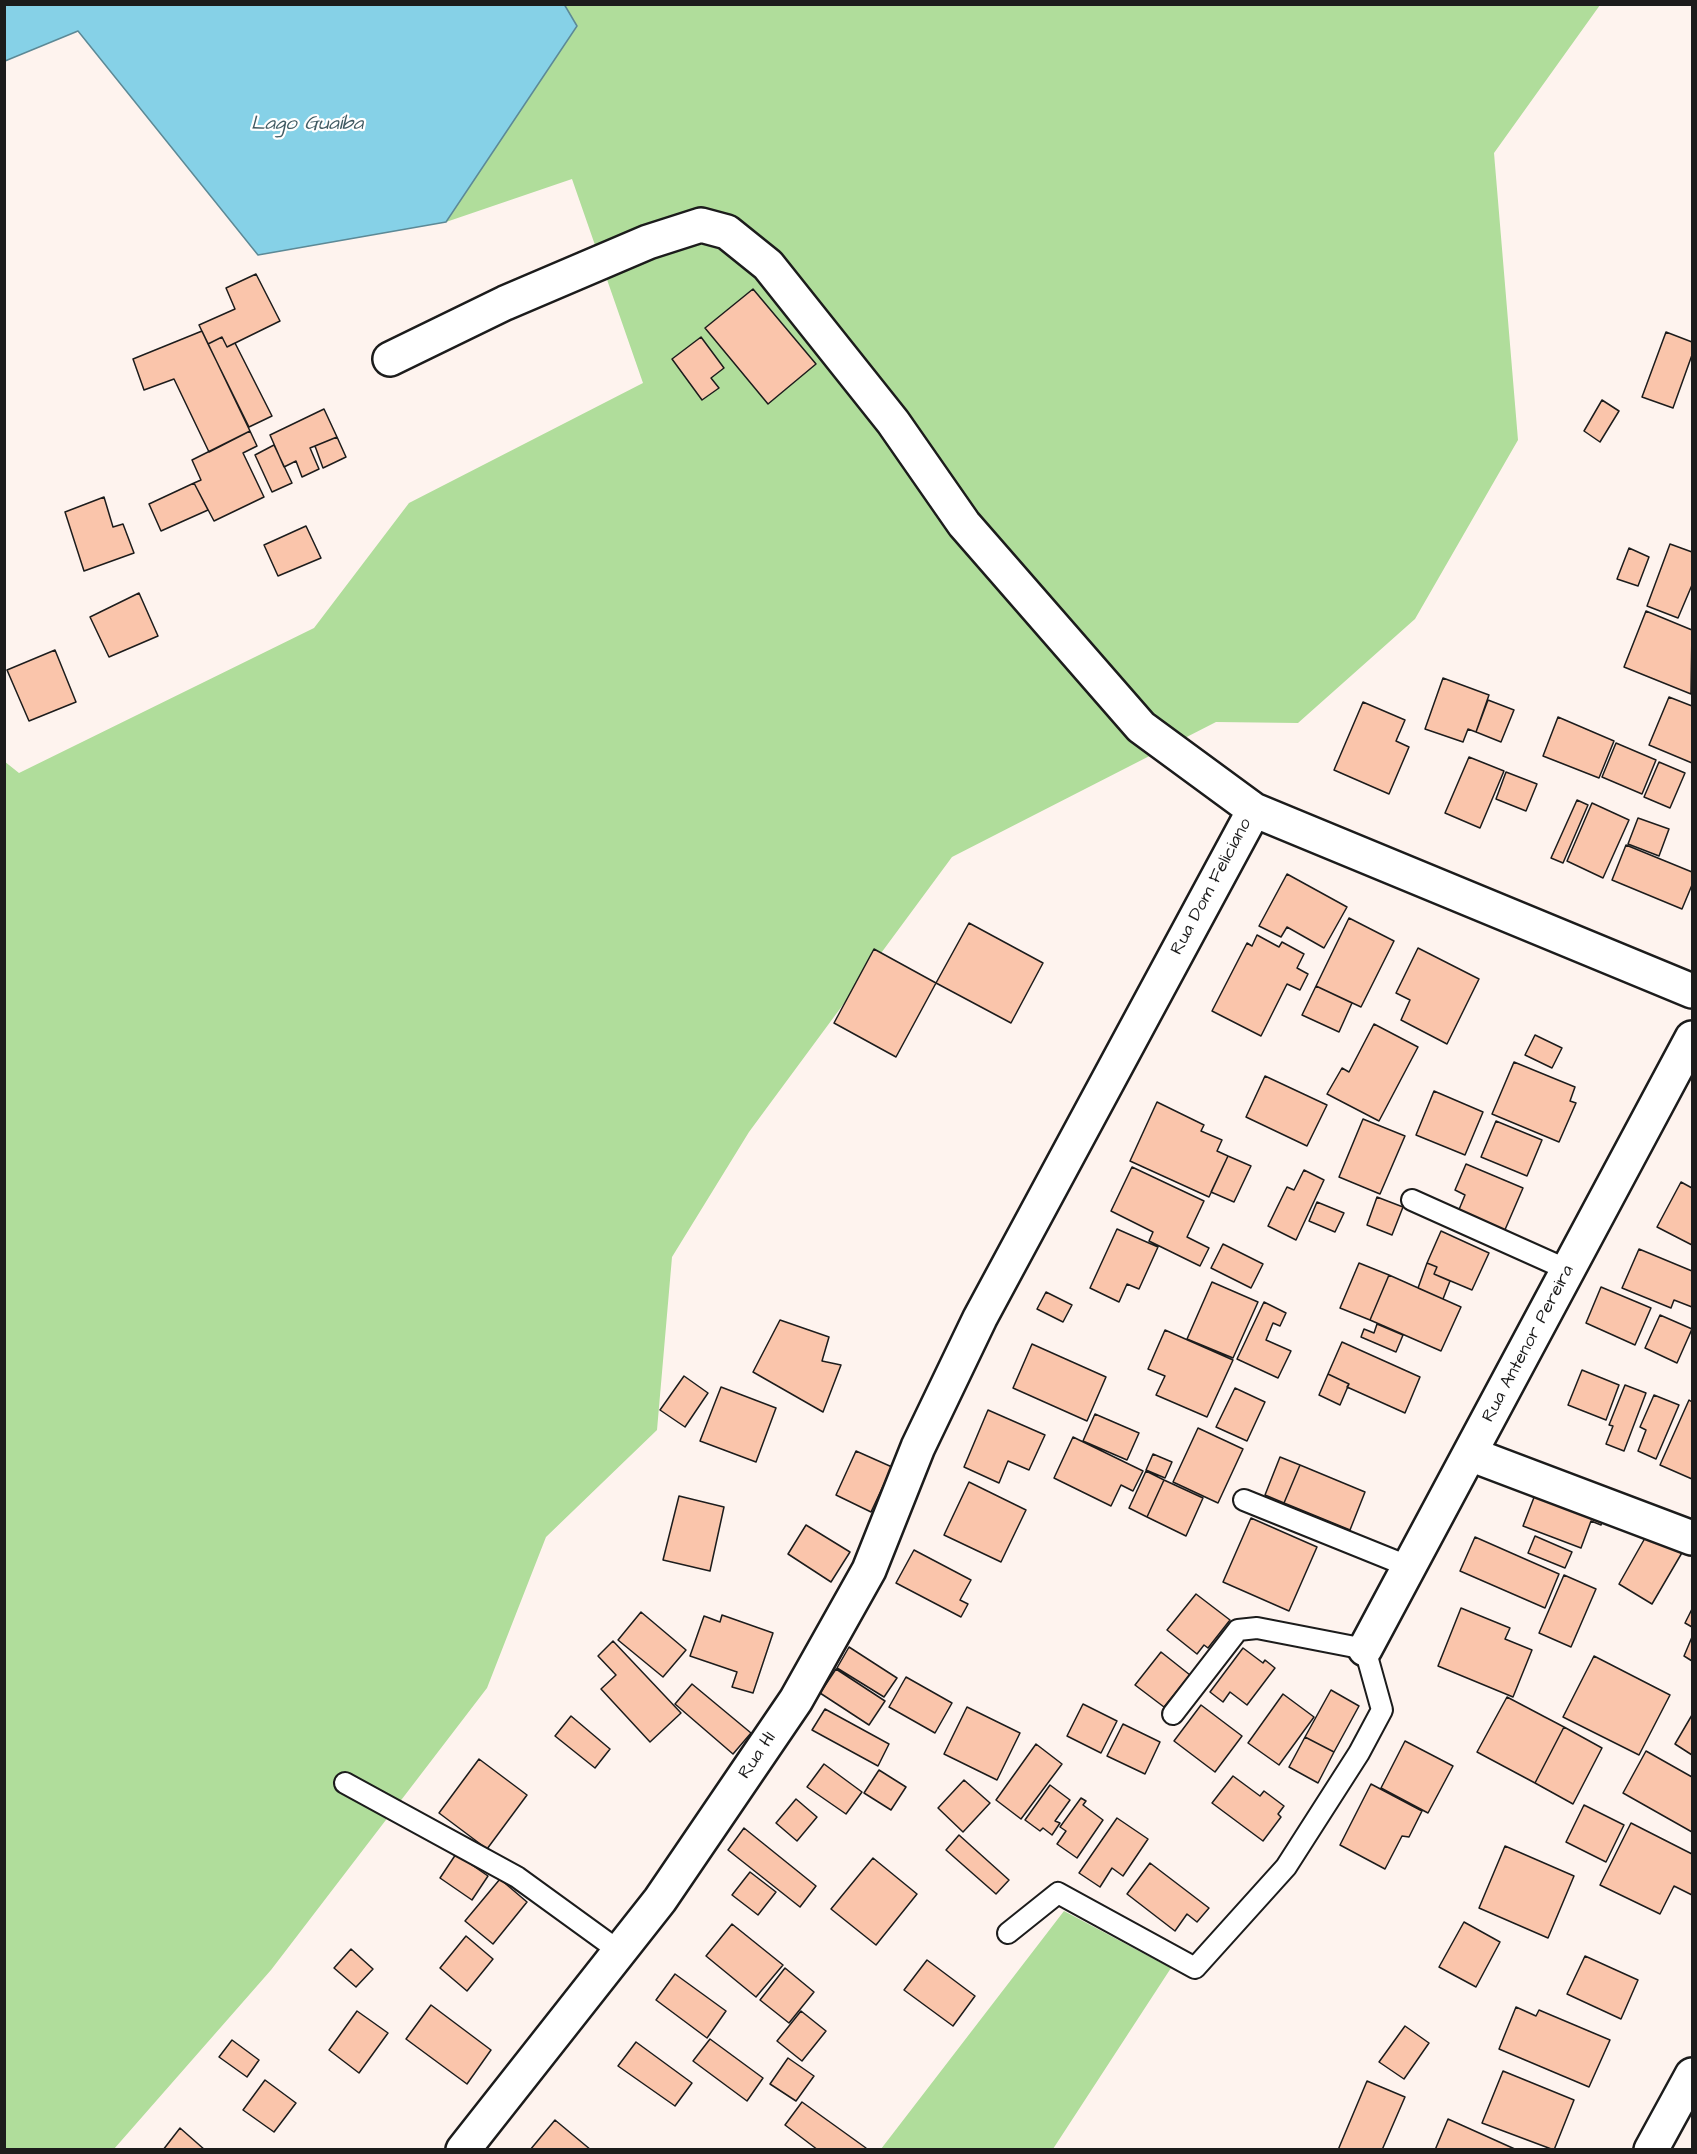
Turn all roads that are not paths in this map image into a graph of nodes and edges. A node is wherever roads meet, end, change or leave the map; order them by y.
1 (390, 359) dead end
2 (1254, 810) junction
3 (1692, 992) edge
4 (1692, 1038) edge
5 (1412, 1200) dead end
6 (1568, 1270) junction
7 (980, 1318) joint
8 (1470, 1454) junction
9 (1244, 1500) dead end
10 (1692, 1538) edge
11 (1410, 1567) junction
12 (1365, 1649) junction
13 (1173, 1714) dead end
14 (345, 1783) dead end
15 (1008, 1933) dead end
16 (619, 1951) junction
17 (1692, 2075) edge
18 (463, 2150) edge
19 (1651, 2150) edge

1 - 2 street
2 - 3 street, Rua Dom Feliciano
2 - 7 street, Rua Dom Feliciano
4 - 6 street, Rua Antenor Pereira
5 - 6 lane
6 - 8 street, Rua Antenor Pereira
7 - 16 street, Rua H1
8 - 10 street
8 - 11 street, Rua Antenor Pereira
9 - 11 lane
11 - 12 street, Rua Antenor Pereira
12 - 13 lane
12 - 15 lane
14 - 16 lane
16 - 18 street, Rua H1
17 - 19 street

